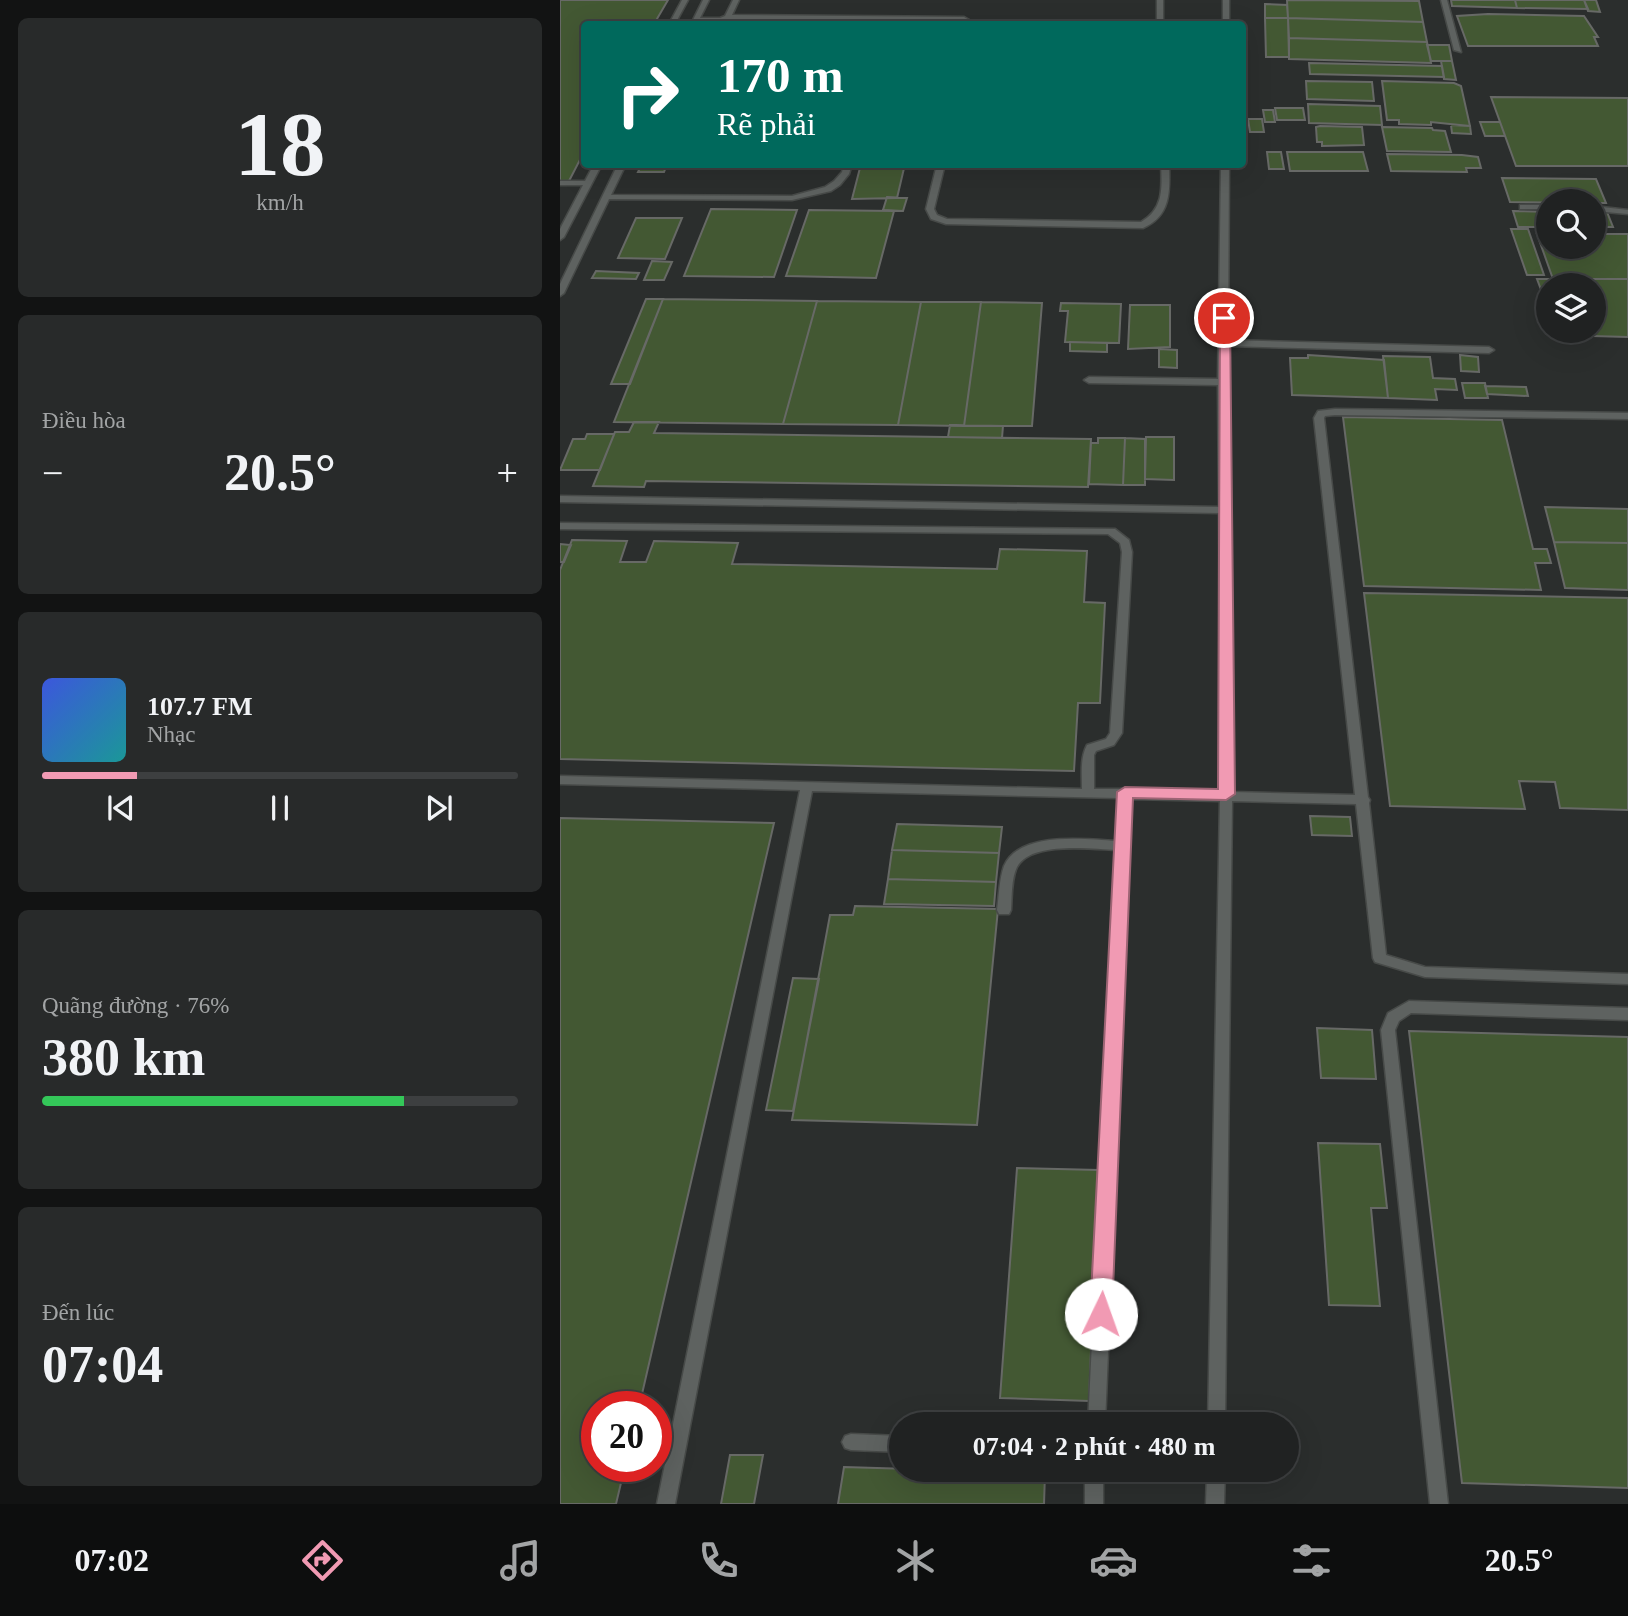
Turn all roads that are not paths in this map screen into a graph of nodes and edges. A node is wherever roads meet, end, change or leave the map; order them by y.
1 (685, 0) edge
2 (706, 0) edge
3 (736, 0) edge
4 (1160, 0) edge
5 (1226, 0) edge
6 (1444, 0) edge
7 (728, 17) junction
8 (674, 21) edge
9 (696, 21) edge
10 (708, 21) edge
11 (968, 21) edge
12 (1160, 21) edge
13 (1226, 21) edge
14 (1458, 50) dead end
15 (596, 168) edge
16 (620, 168) edge
17 (847, 168) edge
18 (940, 168) edge
19 (1165, 168) edge
20 (1225, 168) edge
21 (560, 183) edge
22 (588, 183) junction
23 (606, 197) junction
24 (1523, 207) dead end
25 (1536, 208) edge
26 (1606, 209) edge
27 (1628, 212) edge
28 (564, 220) edge
29 (560, 237) edge
30 (560, 293) edge
31 (1224, 343) junction
32 (1489, 350) dead end
33 (1088, 380) dead end
34 (1223, 382) junction
35 (1628, 416) edge
36 (560, 499) edge
37 (1225, 510) junction
38 (560, 526) edge
39 (560, 780) edge
40 (807, 786) junction
41 (1088, 792) junction
42 (1125, 792) junction
43 (1226, 794) junction
44 (1364, 800) junction
45 (1123, 846) junction
46 (1004, 910) dead end
47 (1628, 979) edge
48 (1628, 1014) edge
49 (1097, 1412) edge
50 (1216, 1412) edge
51 (851, 1442) dead end
52 (889, 1444) edge
53 (1094, 1482) edge
54 (1216, 1482) edge
55 (666, 1504) edge
56 (1094, 1504) edge
57 (1215, 1504) edge
58 (1439, 1504) edge

1 - 8 lane
2 - 9 lane
3 - 7 lane
4 - 12 lane
5 - 13 lane
6 - 14 lane
7 - 10 lane
7 - 11 lane
15 - 22 lane
16 - 23 lane
17 - 23 lane
18 - 19 lane
20 - 31 lane
21 - 22 lane
22 - 28 lane
23 - 30 lane
24 - 25 lane
26 - 27 lane
28 - 29 lane
31 - 32 lane
31 - 34 lane
33 - 34 lane
34 - 37 lane
35 - 44 lane
36 - 37 lane
37 - 43 lane
38 - 41 lane
39 - 40 lane
40 - 41 lane
40 - 55 lane
41 - 42 lane
42 - 43 lane
42 - 45 lane
43 - 44 lane
43 - 50 lane
44 - 47 lane
45 - 46 lane
45 - 49 lane
48 - 58 lane
51 - 52 lane
53 - 56 lane
54 - 57 lane

